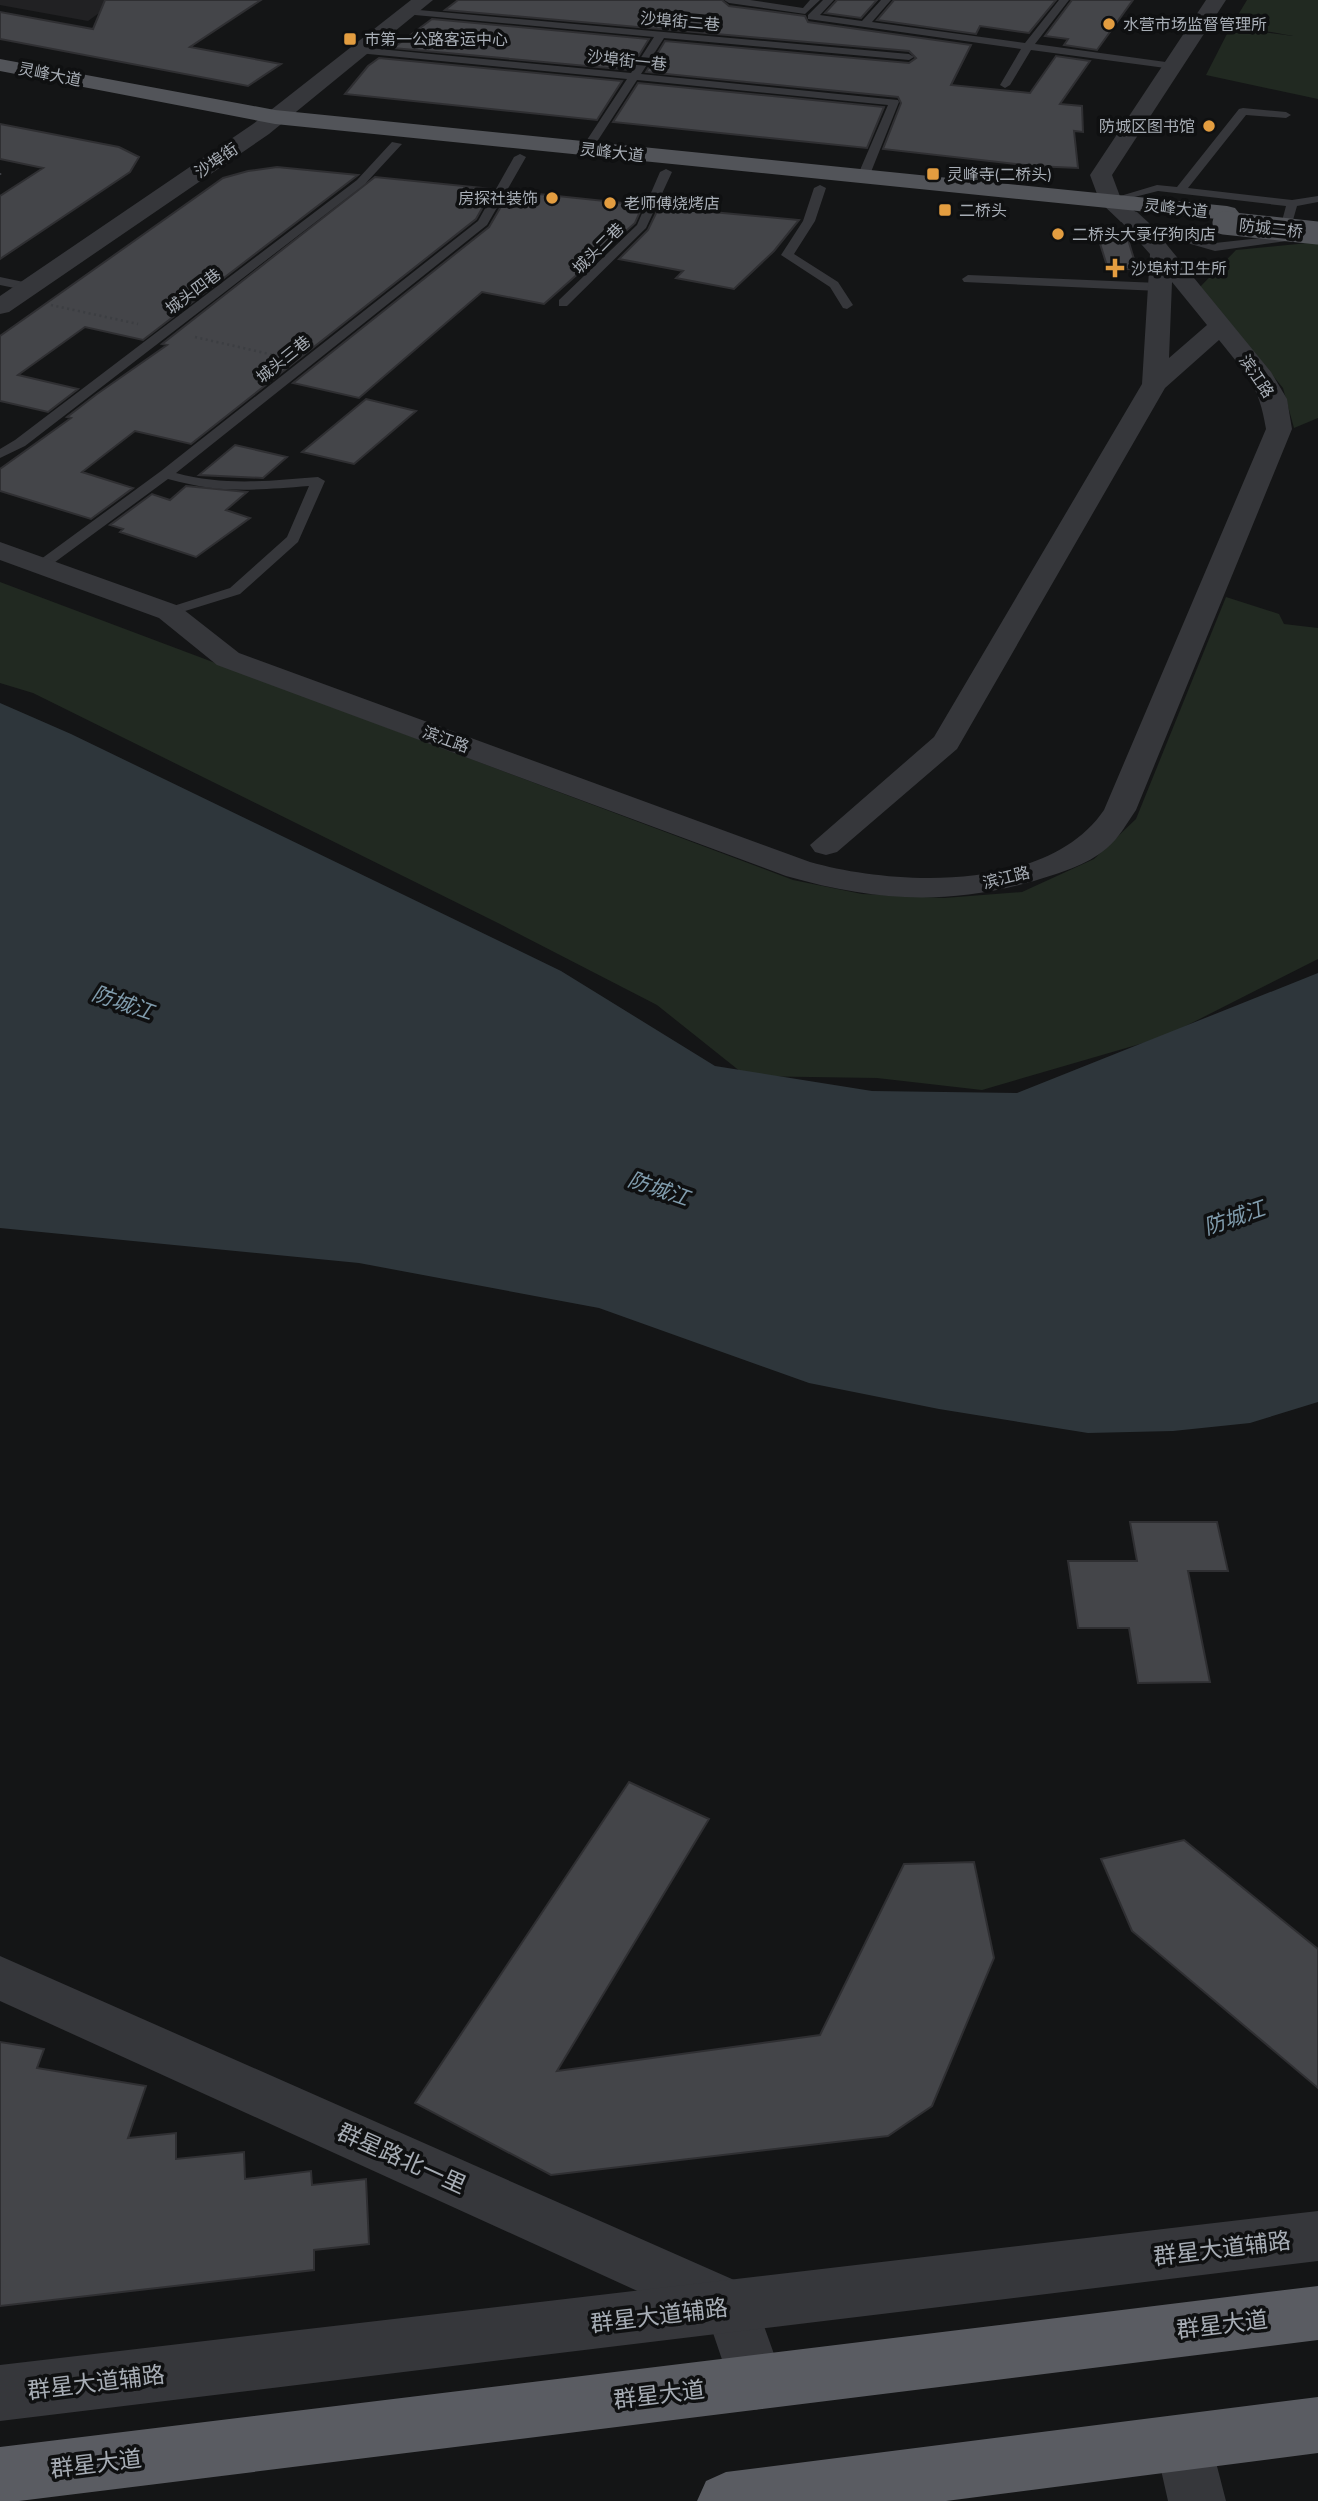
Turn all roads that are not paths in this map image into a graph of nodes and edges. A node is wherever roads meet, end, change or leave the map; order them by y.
1 (729, 0) edge
2 (815, 0) edge
3 (829, 0) edge
4 (886, 0) edge
5 (1064, 0) edge
6 (1216, 0) edge
7 (415, 6) edge
8 (865, 24) junction
9 (661, 34) junction
10 (1028, 46) junction
11 (358, 50) junction
12 (909, 57) dead end
13 (0, 65) edge
14 (1173, 66) junction
15 (634, 76) junction
16 (0, 80) edge
17 (1005, 85) dead end
18 (1286, 115) dead end
19 (268, 123) junction
20 (396, 144) junction
21 (587, 149) junction
22 (520, 157) junction
23 (666, 172) junction
24 (863, 177) junction
25 (821, 188) junction
26 (1180, 190) junction
27 (1318, 199) edge
28 (1292, 203) junction
29 (1127, 216) junction
30 (1226, 218) junction
31 (1318, 222) edge
32 (1318, 233) edge
33 (1161, 256) junction
34 (968, 279) dead end
35 (0, 281) edge
36 (29, 287) junction
37 (1159, 287) junction
38 (563, 303) dead end
39 (847, 306) dead end
40 (0, 307) edge
41 (1220, 326) junction
42 (1155, 384) junction
43 (0, 454) edge
44 (166, 474) junction
45 (0, 550) edge
46 (43, 565) junction
47 (169, 612) junction
48 (826, 845) dead end
49 (0, 1978) edge
50 (1318, 2236) edge
51 (731, 2306) junction
52 (1318, 2313) edge
53 (756, 2382) junction
54 (0, 2393) edge
55 (1318, 2426) edge
56 (1183, 2443) junction
57 (0, 2475) edge
58 (726, 2501) edge
59 (1197, 2501) edge

1 - 2 lane
3 - 8 lane
4 - 8 lane
5 - 10 lane
6 - 14 street, 滨江路
7 - 9 lane, 沙埠街二巷
7 - 11 street, 沙埠街
8 - 10 lane
9 - 12 lane, 沙埠街二巷
9 - 15 lane
10 - 14 lane
10 - 17 lane
11 - 15 lane, 沙埠街一巷
11 - 19 street, 沙埠街
13 - 19 main road, 灵峰大道
14 - 29 street, 滨江路
15 - 21 lane
15 - 24 lane, 沙埠街一巷
16 - 19 main road, 灵峰大道
18 - 26 lane
19 - 20 main road, 灵峰大道
19 - 21 main road, 灵峰大道
19 - 36 street, 沙埠街
20 - 22 main road, 灵峰大道
20 - 43 lane, 城头四巷
21 - 24 main road, 灵峰大道
22 - 23 main road, 灵峰大道
22 - 44 lane, 城头三巷
23 - 25 main road, 灵峰大道
23 - 38 lane, 城头二巷
24 - 29 main road, 灵峰大道
25 - 29 main road, 灵峰大道
25 - 39 lane
26 - 28 lane
26 - 29 lane
27 - 28 lane
28 - 29 lane
29 - 30 main road, 灵峰大道
29 - 33 street, 滨江路
30 - 31 main road, 防城二桥
30 - 32 main road, 防城二桥, bridge
33 - 37 street
33 - 41 street, 滨江路
34 - 37 lane
35 - 36 lane
36 - 40 street, 沙埠街
37 - 42 street
41 - 42 street
41 - 47 street, 滨江路
42 - 48 street
44 - 46 lane, 城头三巷
44 - 47 lane
45 - 46 street, 滨江路
46 - 47 street, 滨江路
49 - 51 street, 群星路北一里
50 - 51 street, 群星大道辅路
51 - 53 street
51 - 54 street, 群星大道辅路
52 - 53 highway, 群星大道
53 - 57 highway, 群星大道
55 - 56 highway
56 - 58 highway
56 - 59 street

